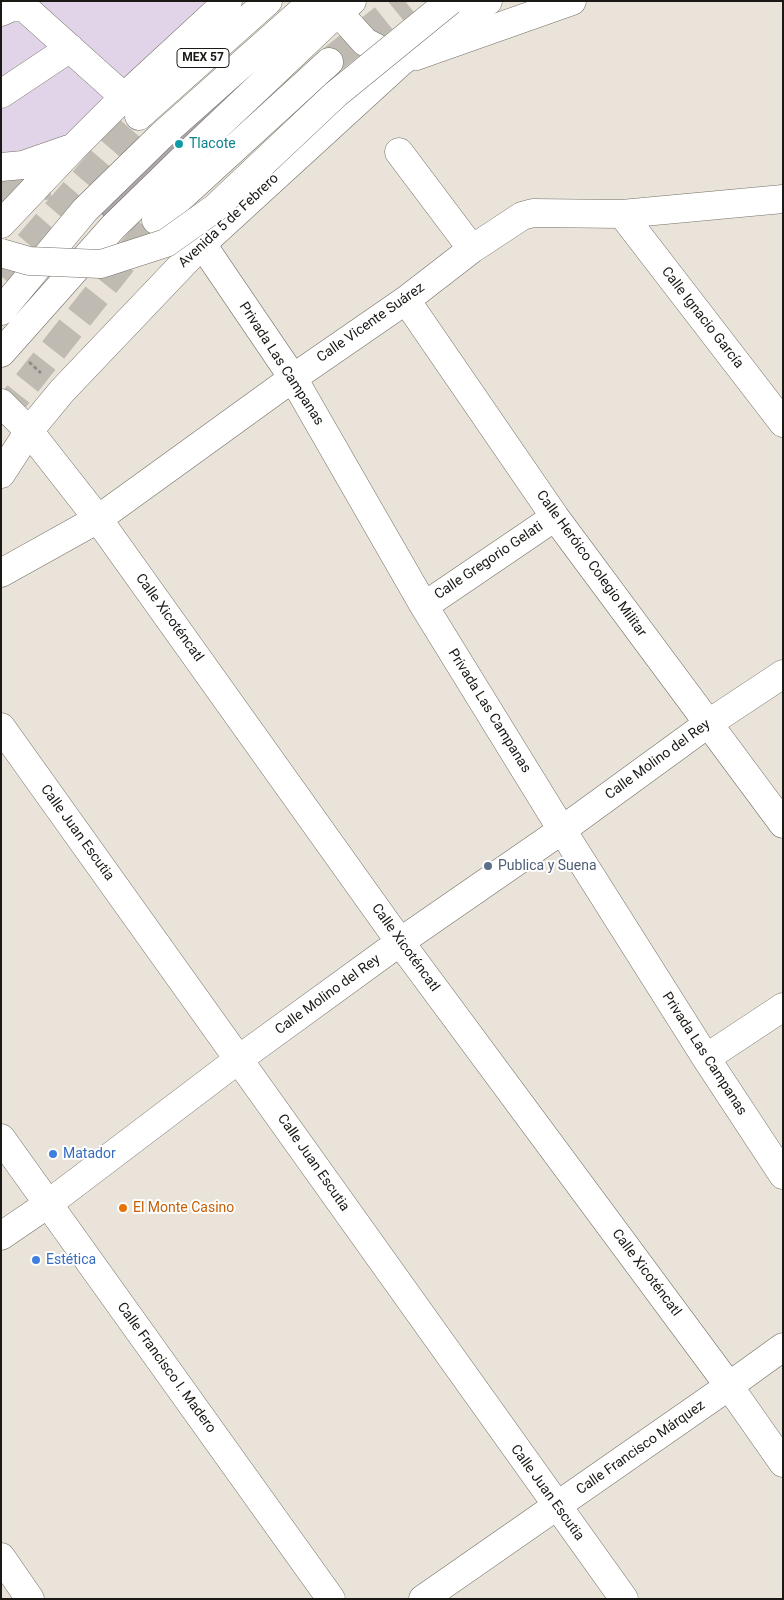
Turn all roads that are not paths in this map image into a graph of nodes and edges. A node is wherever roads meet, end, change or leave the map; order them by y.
1 (228, 1) edge
2 (268, 1) edge
3 (313, 1) edge
4 (450, 1) edge
5 (488, 1) edge
6 (572, 1) edge
7 (339, 5) edge
8 (1, 12) edge
9 (70, 48) junction
10 (402, 61) junction
11 (329, 62) tunnel mouth
12 (1, 94) edge
13 (131, 106) junction
14 (72, 148) junction
15 (399, 152) dead end
16 (1, 167) edge
17 (783, 199) edge
18 (622, 214) junction
19 (156, 220) tunnel mouth
20 (1, 224) edge
21 (202, 244) junction
22 (472, 249) junction
23 (1, 253) edge
24 (406, 300) junction
25 (1, 311) edge
26 (1, 353) edge
27 (293, 378) junction
28 (1, 403) edge
29 (783, 423) edge
30 (29, 431) junction
31 (1, 474) edge
32 (555, 517) junction
33 (98, 519) junction
34 (1, 573) edge
35 (424, 606) junction
36 (783, 674) edge
37 (709, 723) junction
38 (1, 727) edge
39 (783, 824) edge
40 (562, 830) junction
41 (400, 942) junction
42 (783, 1007) edge
43 (706, 1058) junction
44 (239, 1059) junction
45 (1, 1138) edge
46 (783, 1175) edge
47 (48, 1204) junction
48 (1, 1236) edge
49 (783, 1347) edge
50 (729, 1386) junction
51 (783, 1463) edge
52 (556, 1506) junction
53 (1, 1557) edge
54 (30, 1599) edge
55 (331, 1599) edge
56 (423, 1599) edge
57 (624, 1599) edge

1 - 13 main road
2 - 13 main road, MEX 57
3 - 25 main road
4 - 23 main road, bridge
5 - 10 main road, Avenida 5 de Febrero
6 - 10 main road
7 - 10 main road
7 - 26 main road
8 - 9 main road
9 - 12 main road
9 - 13 main road
10 - 21 main road, Avenida 5 de Febrero
11 - 19 main road
13 - 14 main road
14 - 16 main road
14 - 20 main road
15 - 22 main road
17 - 18 main road, Calle Vicente Suárez
18 - 22 main road, Calle Vicente Suárez
18 - 29 main road, Calle Ignacio García
21 - 27 main road, Privada Las Campanas
21 - 30 main road, Avenida 5 de Febrero
22 - 24 main road, Calle Vicente Suárez
24 - 27 main road, Calle Vicente Suárez
24 - 32 main road, Calle Heróico Colegio Militar
27 - 33 main road, Calle Vicente Suárez
27 - 35 main road, Privada Las Campanas
28 - 30 main road, Calle Xicoténcatl
30 - 31 main road, Avenida 5 de Febrero
30 - 33 main road, Calle Xicoténcatl
32 - 35 main road, Calle Gregorio Gelati
32 - 37 main road, Calle Heróico Colegio Militar
33 - 34 main road, Calle Vicente Suárez
33 - 41 main road, Calle Xicoténcatl
35 - 40 main road, Privada Las Campanas
36 - 37 main road, Calle Molino del Rey
37 - 39 main road, Calle Heróico Colegio Militar
37 - 40 main road, Calle Molino del Rey
38 - 44 main road, Calle Juan Escutia
40 - 41 main road, Calle Molino del Rey
40 - 43 main road, Privada Las Campanas
41 - 44 main road, Calle Molino del Rey
41 - 50 main road, Calle Xicoténcatl
42 - 43 main road
43 - 46 main road, Privada Las Campanas
44 - 47 main road, Calle Molino del Rey
44 - 52 main road, Calle Juan Escutia
45 - 47 main road, Calle Francisco I. Madero
47 - 48 main road, Calle Molino del Rey
47 - 55 main road, Calle Francisco I. Madero
49 - 50 main road, Calle Francisco Márquez
50 - 51 main road, Calle Xicoténcatl
50 - 52 main road, Calle Francisco Márquez
52 - 56 main road, Calle Francisco Márquez
52 - 57 main road, Calle Juan Escutia
53 - 54 main road

